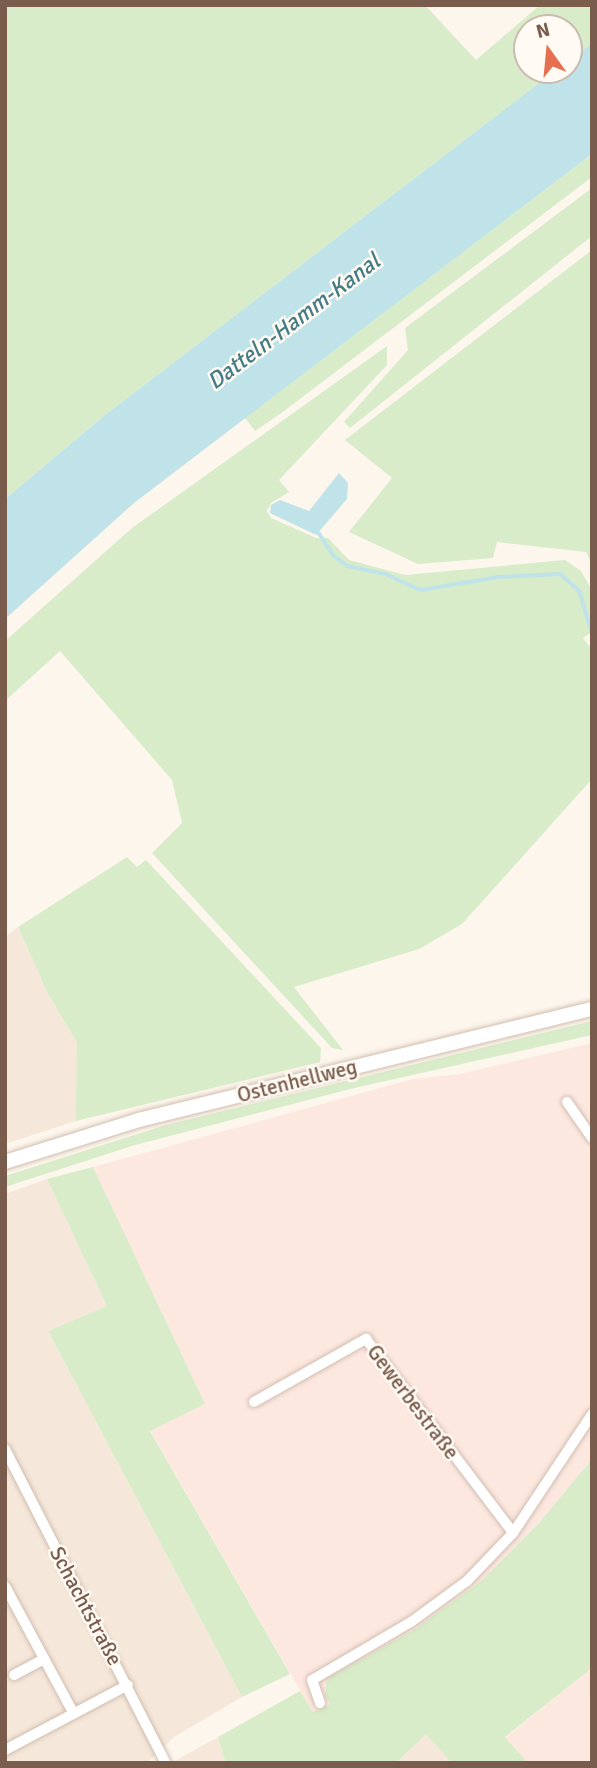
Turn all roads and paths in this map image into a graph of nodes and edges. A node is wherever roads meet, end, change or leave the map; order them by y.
1 (592, 1009) edge
2 (567, 1102) dead end
3 (592, 1138) edge
4 (5, 1162) edge
5 (254, 1402) dead end
6 (592, 1414) edge
7 (5, 1449) edge
8 (513, 1533) junction
9 (5, 1586) edge
10 (44, 1659) junction
11 (14, 1675) dead end
12 (128, 1685) junction
13 (320, 1703) dead end
14 (74, 1714) junction
15 (5, 1750) edge
16 (166, 1763) edge

1 - 4 main road, Ostenhellweg
2 - 3 street
5 - 8 street, Gewerbestraße
6 - 8 street
7 - 12 street, Schachtstraße
8 - 13 street
9 - 10 street
10 - 11 street
10 - 14 street
12 - 14 street
12 - 16 street, Schachtstraße
14 - 15 street

